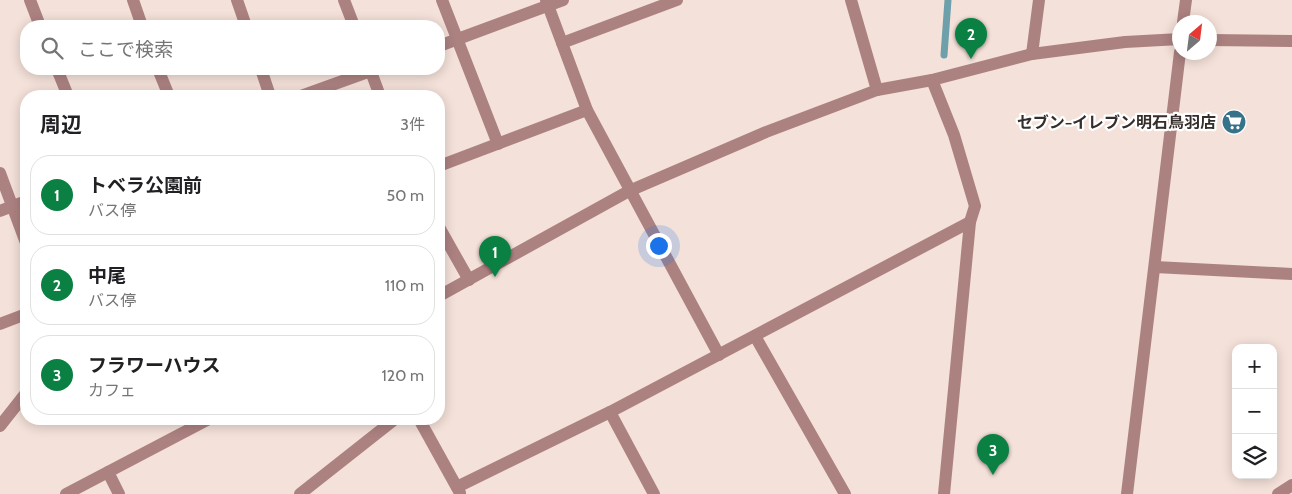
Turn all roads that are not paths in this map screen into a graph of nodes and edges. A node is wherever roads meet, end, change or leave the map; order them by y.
1 (30, 0) edge
2 (132, 0) edge
3 (236, 0) edge
4 (344, 0) edge
5 (442, 0) edge
6 (563, 0) edge
7 (677, 0) edge
8 (851, 0) edge
9 (1039, 0) edge
10 (1186, 0) edge
11 (547, 3) edge
12 (1184, 15) edge
13 (38, 20) edge
14 (140, 20) edge
15 (244, 20) edge
16 (352, 20) edge
17 (456, 39) junction
18 (1172, 39) edge
19 (1217, 40) edge
20 (1292, 41) edge
21 (562, 43) junction
22 (445, 44) edge
23 (1032, 54) junction
24 (1179, 60) edge
25 (59, 75) edge
26 (160, 75) edge
27 (263, 75) edge
28 (356, 75) edge
29 (374, 75) edge
30 (932, 80) junction
31 (66, 90) edge
32 (167, 90) edge
33 (268, 90) edge
34 (316, 90) edge
35 (378, 90) edge
36 (877, 90) junction
37 (586, 110) junction
38 (498, 144) junction
39 (445, 164) edge
40 (0, 173) edge
41 (629, 191) junction
42 (20, 203) edge
43 (13, 206) junction
44 (0, 211) edge
45 (970, 222) junction
46 (20, 226) edge
47 (445, 238) edge
48 (1155, 267) junction
49 (1292, 274) edge
50 (469, 280) junction
51 (445, 293) edge
52 (20, 316) edge
53 (0, 324) edge
54 (756, 336) junction
55 (719, 355) junction
56 (20, 401) edge
57 (610, 412) junction
58 (198, 425) edge
59 (387, 425) edge
60 (422, 425) edge
61 (0, 426) edge
62 (108, 472) junction
63 (1292, 485) edge
64 (459, 491) edge
65 (66, 494) edge
66 (119, 494) edge
67 (300, 494) edge
68 (654, 494) edge
69 (845, 494) edge
70 (944, 494) edge
71 (1126, 494) edge
72 (1278, 494) edge

1 - 13 street
2 - 14 street
3 - 15 street
4 - 16 street
5 - 17 street
6 - 11 street
7 - 21 street
8 - 36 street
9 - 23 street
10 - 12 street
11 - 17 street
11 - 21 street
17 - 22 street
17 - 38 street
18 - 23 street
19 - 20 street
21 - 37 street
23 - 30 street
24 - 48 street
25 - 31 street
26 - 32 street
27 - 33 street
28 - 34 street
29 - 35 street
30 - 36 street
30 - 45 street
36 - 41 street
37 - 38 street
37 - 41 street
38 - 39 street
40 - 43 street
41 - 50 street
41 - 55 street
42 - 43 street
43 - 44 street
43 - 46 street
45 - 54 street
45 - 70 street
47 - 50 street
48 - 49 street
48 - 71 street
50 - 51 street
52 - 53 street
54 - 55 street
54 - 69 street
55 - 57 street
56 - 61 street
57 - 64 street
57 - 68 street
58 - 62 street
59 - 67 street
60 - 64 street
62 - 65 street
62 - 66 street
63 - 72 street

